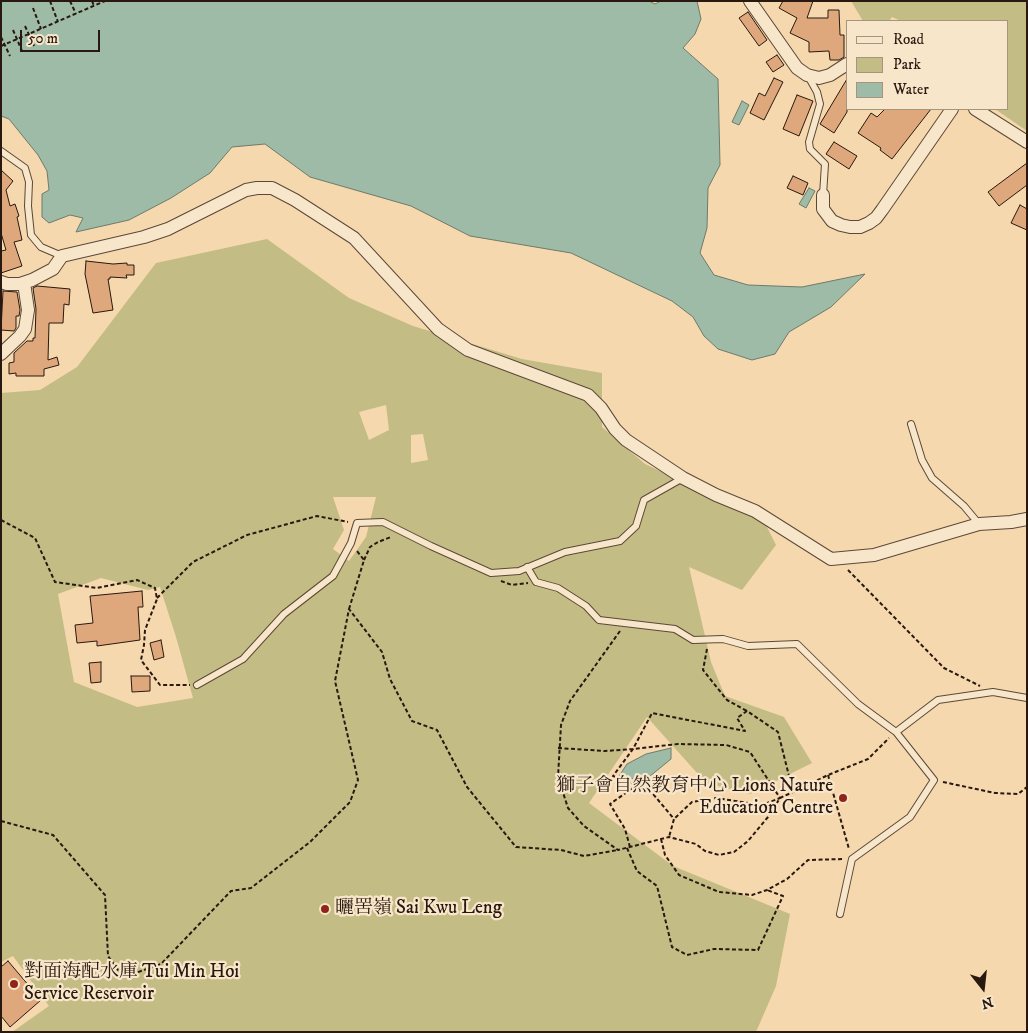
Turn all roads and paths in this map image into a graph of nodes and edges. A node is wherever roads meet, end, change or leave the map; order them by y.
1 (50, 1) edge
2 (70, 1) edge
3 (92, 1) edge
4 (106, 1) edge
5 (750, 1) edge
6 (94, 6) junction
7 (33, 8) dead end
8 (76, 14) junction
9 (58, 22) junction
10 (25, 26) dead end
11 (41, 29) junction
12 (13, 30) dead end
13 (29, 34) junction
14 (1, 37) edge
15 (17, 40) junction
16 (5, 45) junction
17 (1, 46) edge
18 (34, 46) dead end
19 (22, 51) dead end
20 (10, 56) dead end
21 (846, 65) edge
22 (807, 75) junction
23 (951, 110) edge
24 (977, 110) edge
25 (1027, 142) edge
26 (1, 151) edge
27 (822, 195) joint
28 (62, 256) junction
29 (1, 282) edge
30 (24, 283) junction
31 (1, 354) edge
32 (911, 424) dead end
33 (683, 478) junction
34 (1027, 519) edge
35 (1, 520) edge
36 (357, 523) junction
37 (979, 524) junction
38 (351, 543) junction
39 (843, 558) junction
40 (527, 567) junction
41 (157, 599) junction
42 (350, 609) junction
43 (626, 623) junction
44 (709, 640) junction
45 (197, 685) joint
46 (994, 692) junction
47 (1027, 698) edge
48 (747, 711) junction
49 (896, 732) junction
50 (558, 748) junction
51 (633, 749) junction
52 (828, 775) junction
53 (934, 780) junction
54 (637, 785) junction
55 (1027, 787) edge
56 (793, 792) junction
57 (780, 798) junction
58 (674, 819) junction
59 (1, 821) edge
60 (1027, 821) edge
61 (1027, 831) edge
62 (669, 838) junction
63 (661, 839) junction
64 (629, 847) junction
65 (618, 850) junction
66 (852, 859) junction
67 (767, 890) junction
68 (840, 914) dead end

1 - 9 path
2 - 8 path
3 - 6 path
4 - 6 path
5 - 22 street
6 - 8 path
7 - 11 path
8 - 9 path
9 - 11 path
10 - 13 path
11 - 13 path
12 - 15 path
13 - 15 path
13 - 18 path
14 - 16 path
15 - 16 path
15 - 19 path
16 - 17 path
16 - 20 path
21 - 22 street
22 - 27 lane
23 - 27 street
24 - 25 street
26 - 28 lane
28 - 30 street
28 - 33 street
29 - 30 street
30 - 31 street
32 - 37 lane
33 - 39 street
33 - 40 lane
34 - 37 street
35 - 41 path
36 - 38 lane
36 - 40 lane
36 - 41 path
37 - 39 street
38 - 42 path
38 - 45 lane
39 - 46 path
40 - 43 lane
41 - 45 path
42 - 59 path
42 - 65 path
43 - 44 lane
43 - 50 path
44 - 48 path
44 - 49 lane
46 - 47 lane
46 - 49 lane
48 - 51 path
48 - 56 path
49 - 52 path
49 - 53 lane
50 - 51 path
50 - 65 path
51 - 54 path
51 - 57 path
52 - 56 path
52 - 66 path
53 - 55 path
53 - 66 lane
54 - 58 path
54 - 64 path
56 - 57 path
57 - 58 path
57 - 62 path
58 - 62 path
60 - 61 path
62 - 63 path
63 - 64 path
63 - 67 path
64 - 65 path
64 - 67 path
66 - 67 path
66 - 68 lane

